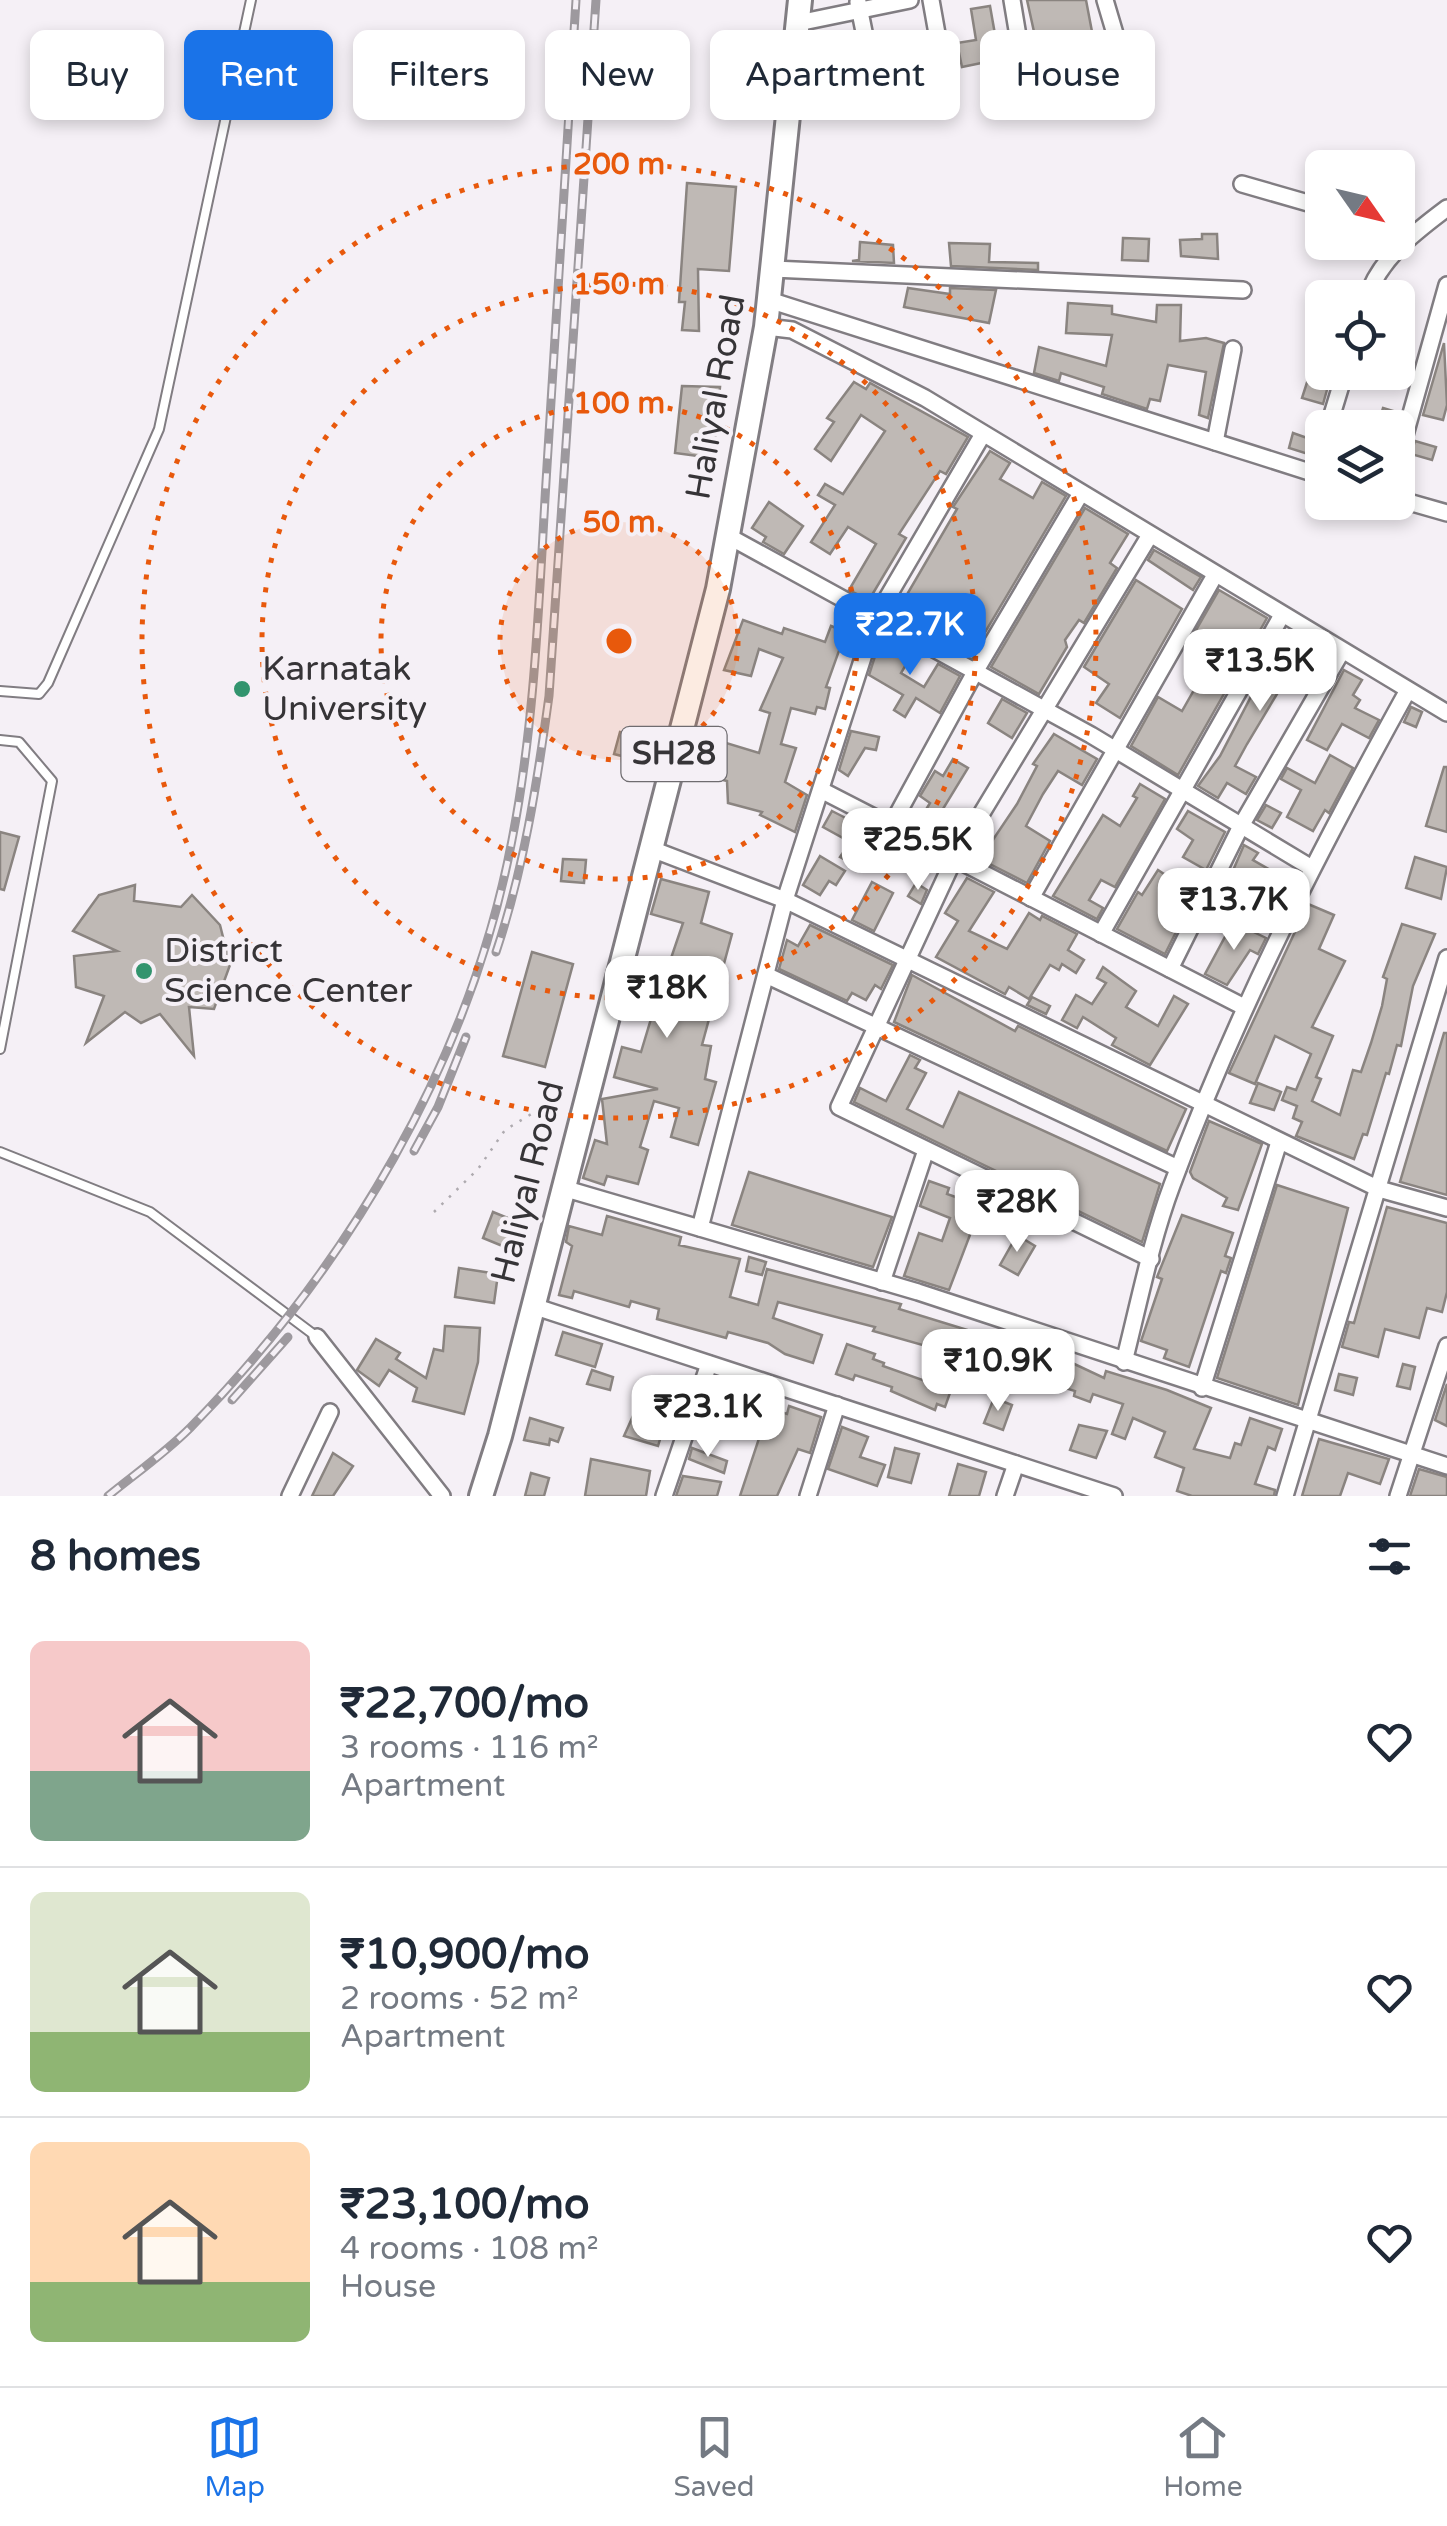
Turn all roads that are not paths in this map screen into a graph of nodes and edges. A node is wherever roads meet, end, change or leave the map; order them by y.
1 (251, 0) edge
2 (910, 0) edge
3 (931, 0) edge
4 (1012, 0) edge
5 (1105, 0) edge
6 (858, 5) edge
7 (799, 12) edge
8 (863, 30) edge
9 (936, 30) edge
10 (1017, 30) edge
11 (1114, 30) edge
12 (1242, 184) dead end
13 (1305, 203) edge
14 (1447, 208) edge
15 (1415, 226) edge
16 (772, 270) junction
17 (1447, 285) edge
18 (1243, 290) dead end
19 (769, 300) junction
20 (766, 327) junction
21 (1232, 349) dead end
22 (1412, 410) edge
23 (983, 434) junction
24 (1215, 442) junction
25 (1305, 470) edge
26 (1081, 493) junction
27 (1415, 504) edge
28 (1447, 513) edge
29 (1150, 535) junction
30 (728, 536) junction
31 (1215, 575) junction
32 (1282, 616) junction
33 (876, 617) junction
34 (1342, 652) junction
35 (975, 672) junction
36 (1408, 690) junction
37 (0, 691) edge
38 (1044, 710) junction
39 (1447, 713) edge
40 (0, 740) edge
41 (1115, 750) junction
42 (822, 790) junction
43 (1182, 791) junction
44 (891, 826) junction
45 (1241, 826) junction
46 (648, 848) junction
47 (954, 858) junction
48 (1310, 867) junction
49 (1031, 898) junction
50 (785, 900) junction
51 (1101, 934) junction
52 (1447, 958) edge
53 (905, 959) junction
54 (1170, 969) junction
55 (766, 975) junction
56 (1244, 1007) junction
57 (872, 1028) junction
58 (0, 1049) edge
59 (1203, 1105) junction
60 (1279, 1142) junction
61 (926, 1150) junction
62 (0, 1152) edge
63 (1178, 1168) junction
64 (563, 1188) junction
65 (1378, 1190) junction
66 (1447, 1208) edge
67 (700, 1228) junction
68 (1151, 1259) junction
69 (882, 1282) junction
70 (533, 1306) junction
71 (317, 1337) joint
72 (1447, 1346) edge
73 (1124, 1362) junction
74 (709, 1364) junction
75 (1202, 1388) junction
76 (837, 1405) junction
77 (330, 1412) dead end
78 (1310, 1423) junction
79 (1412, 1455) junction
80 (1016, 1464) junction
81 (1447, 1466) edge
82 (290, 1496) edge
83 (442, 1496) edge
84 (481, 1496) edge
85 (664, 1496) edge
86 (808, 1496) edge
87 (1005, 1496) edge
88 (1114, 1496) edge
89 (1285, 1496) edge
90 (1398, 1496) edge

1 - 37 lane
2 - 6 street
3 - 9 street
4 - 10 street
5 - 11 street
6 - 7 street
6 - 8 street
7 - 16 main road, Haliyal Road / SH28
12 - 13 street
14 - 15 street
16 - 18 street
16 - 19 main road, Haliyal Road / SH28
17 - 22 street
19 - 20 main road, Haliyal Road / SH28
19 - 24 street
20 - 23 street
20 - 30 main road, Haliyal Road / SH28
21 - 24 street
23 - 26 street
23 - 33 street
24 - 25 street
26 - 29 street
26 - 35 street
27 - 28 street
29 - 31 street
29 - 38 street
30 - 33 street
30 - 46 main road, Haliyal Road / SH28
31 - 32 street
31 - 41 street
32 - 34 street
32 - 43 street
33 - 35 street
33 - 42 street
34 - 36 street
34 - 45 street
35 - 38 street
35 - 44 street
36 - 39 street
36 - 48 street
38 - 41 street
38 - 47 street
40 - 58 lane
41 - 43 street
41 - 49 street
42 - 44 street
42 - 50 street
43 - 45 street
43 - 51 street
44 - 47 street
45 - 48 street
45 - 54 street
46 - 50 street
46 - 64 main road, Haliyal Road / SH28
47 - 49 street
47 - 53 street
48 - 56 street
49 - 51 street
50 - 53 street
50 - 55 street
51 - 54 street
52 - 65 street
53 - 57 street
53 - 59 street
54 - 56 street
55 - 57 street
55 - 67 street
56 - 59 street
57 - 61 street
57 - 63 street
59 - 60 street
59 - 63 street
60 - 65 street
60 - 75 street
61 - 68 street
61 - 69 street
62 - 71 lane
63 - 68 street
64 - 67 street
64 - 70 main road, Haliyal Road / SH28
65 - 66 street
65 - 78 street
67 - 69 street
68 - 73 street
69 - 73 street
70 - 74 street
70 - 84 main road, Haliyal Road / SH28
71 - 83 street
72 - 79 street
73 - 75 street
74 - 76 street
74 - 85 street
75 - 78 street
76 - 80 street
76 - 86 street
77 - 82 street
78 - 79 street
78 - 89 street
79 - 81 street
79 - 90 street
80 - 87 street
80 - 88 street

